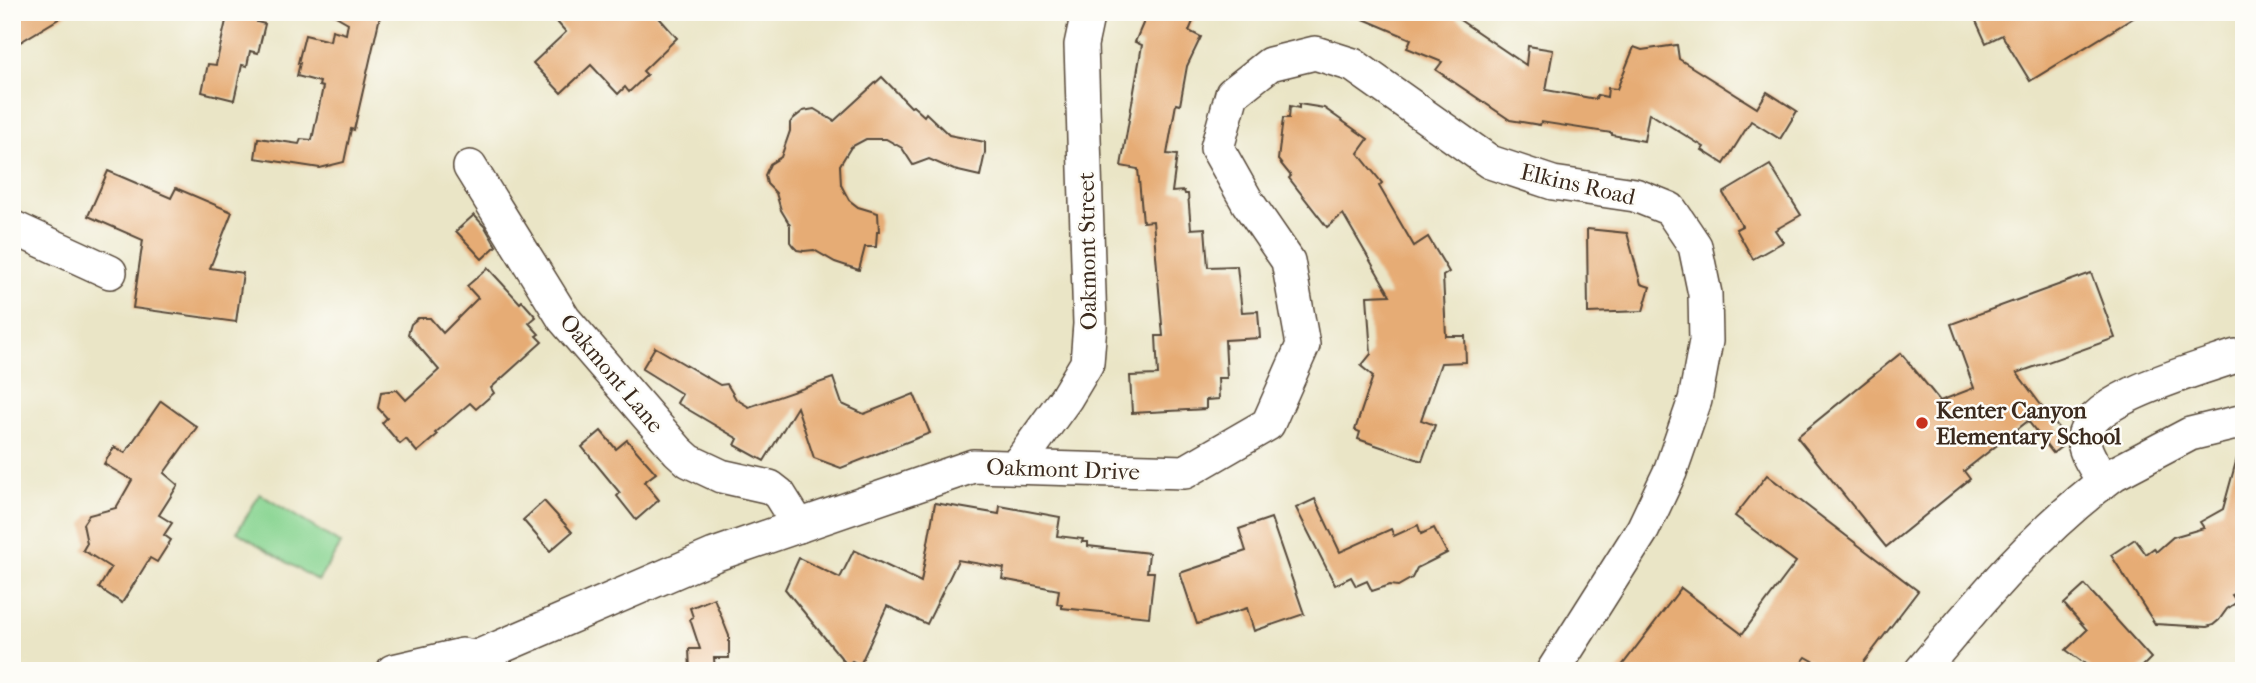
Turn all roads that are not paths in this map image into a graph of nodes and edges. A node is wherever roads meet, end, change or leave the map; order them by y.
1 (1088, 12) edge
2 (1232, 94) joint
3 (470, 167) dead end
4 (12, 227) edge
5 (110, 272) dead end
6 (2244, 356) edge
7 (2244, 421) edge
8 (1016, 467) junction
9 (2103, 482) junction
10 (799, 526) junction
11 (474, 666) edge
12 (393, 671) edge
13 (1553, 671) edge
14 (1921, 671) edge

1 - 8 street, Oakmont Street
2 - 8 street, Oakmont Drive
2 - 13 street, Elkins Road
3 - 10 street, Oakmont Lane
4 - 5 street
6 - 9 street
7 - 9 street
8 - 10 street, Oakmont Drive
9 - 14 street
10 - 11 street, Oakmont Drive
11 - 12 street, Oakmont Drive

